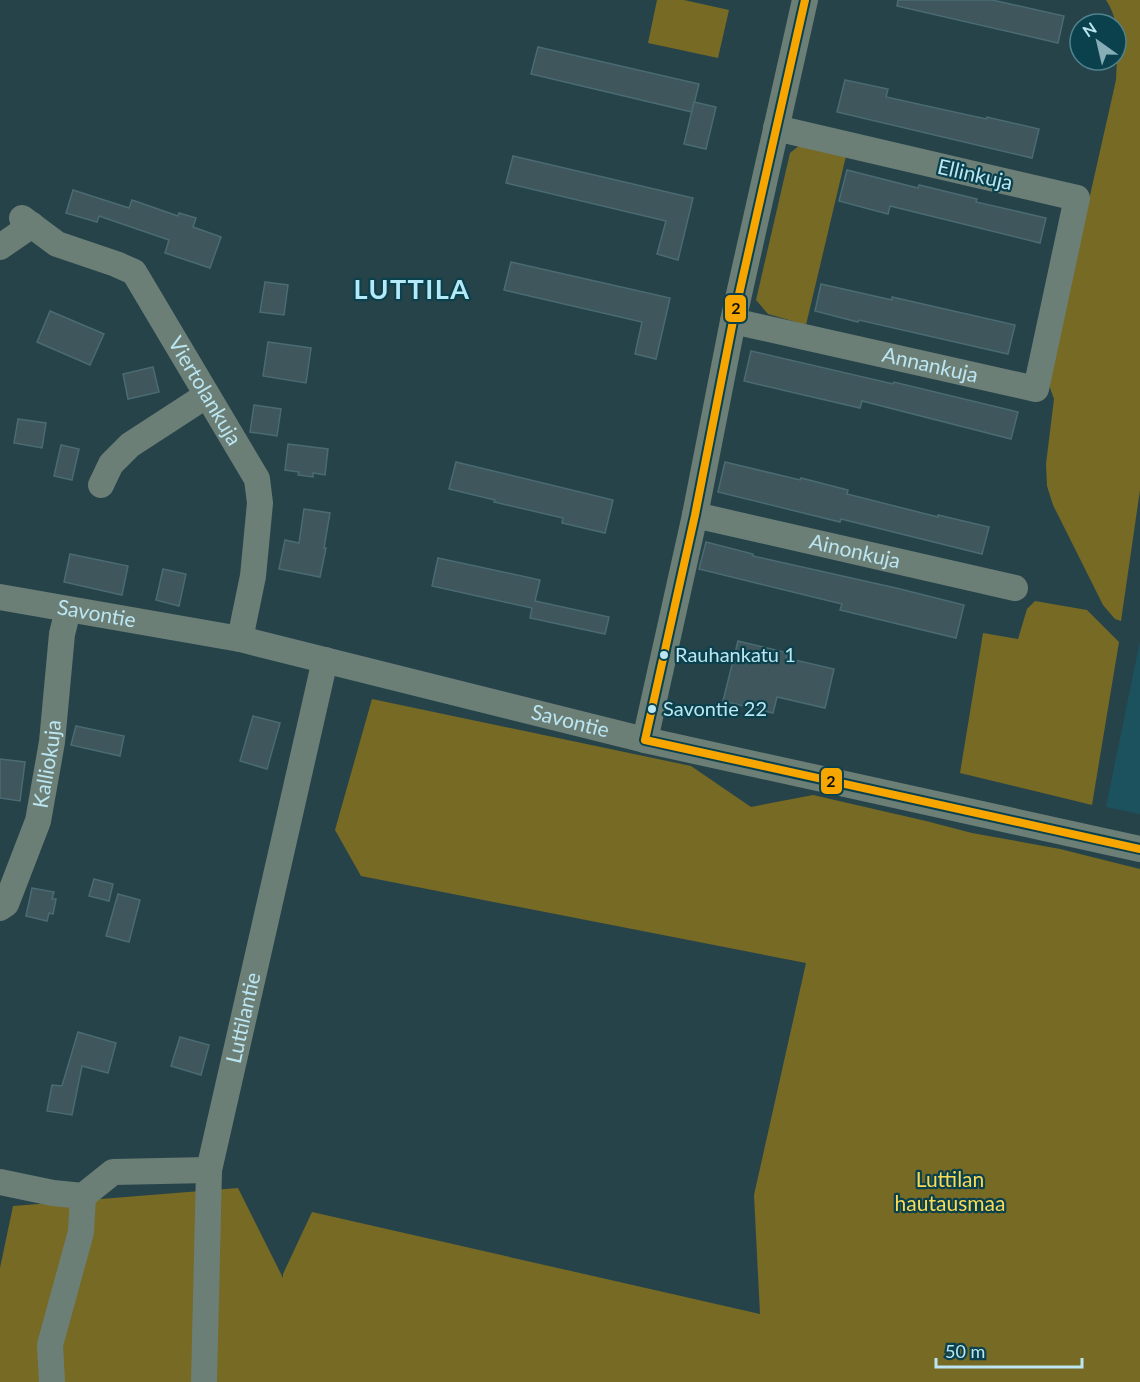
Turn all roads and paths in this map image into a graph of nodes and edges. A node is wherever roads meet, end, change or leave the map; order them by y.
1 (805, 0) edge
2 (776, 128) junction
3 (0, 247) edge
4 (1056, 297) joint
5 (733, 321) junction
6 (207, 395) junction
7 (100, 485) dead end
8 (695, 515) junction
9 (1015, 588) dead end
10 (0, 597) edge
11 (68, 610) junction
12 (240, 639) junction
13 (325, 660) junction
14 (645, 740) junction
15 (1140, 849) edge
16 (0, 908) edge
17 (209, 1170) junction
18 (0, 1182) edge
19 (83, 1196) junction
20 (52, 1382) edge
21 (204, 1382) edge

1 - 2 street
2 - 4 street, Ellinkuja
2 - 5 street
3 - 6 street, Viertolankuja
4 - 5 street, Annankuja
5 - 8 street
6 - 7 street
6 - 12 street, Viertolankuja
8 - 9 street, Ainonkuja
8 - 14 street
10 - 11 street, Savontie
11 - 12 street, Savontie
11 - 16 street, Kalliokuja
12 - 13 street, Savontie
13 - 14 street, Savontie
13 - 17 street, Luttilantie
14 - 15 street, Savontie
17 - 19 street
17 - 21 street, Luttilantie
18 - 19 street
19 - 20 street

